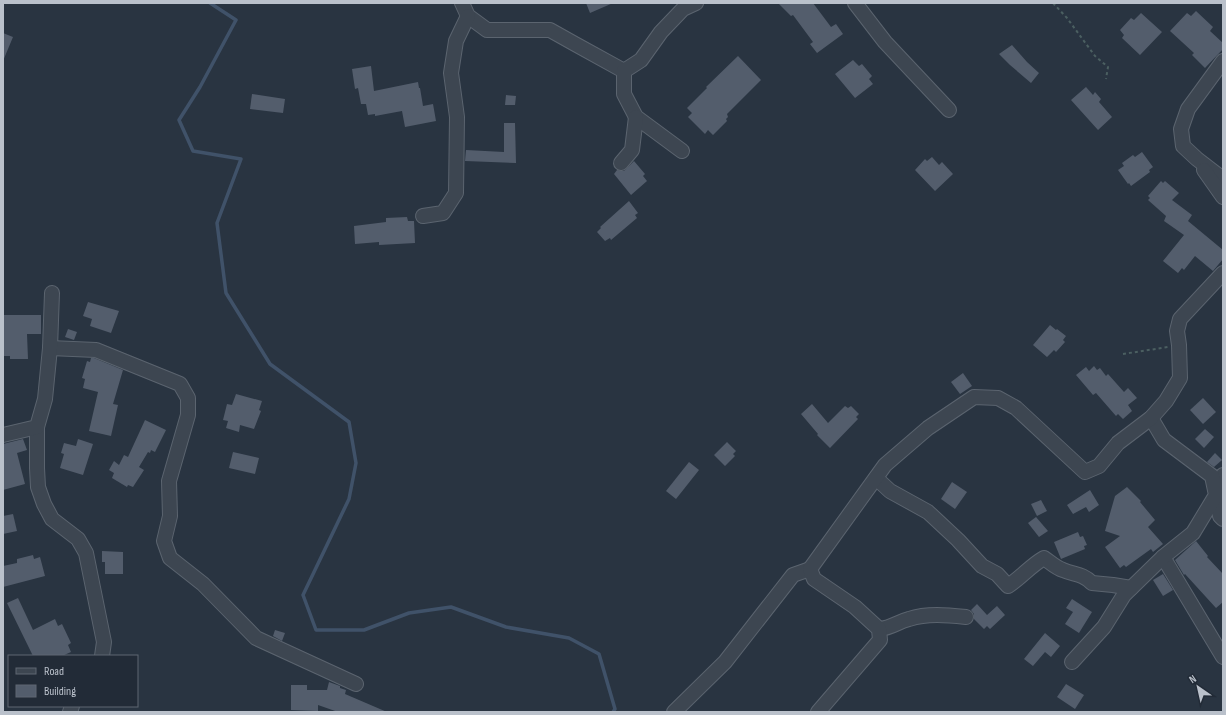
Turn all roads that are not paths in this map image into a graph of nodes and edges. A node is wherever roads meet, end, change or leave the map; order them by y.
1 (462, 3) edge
2 (696, 3) edge
3 (855, 3) edge
4 (468, 16) junction
5 (1223, 61) edge
6 (624, 71) junction
7 (949, 110) dead end
8 (636, 117) junction
9 (682, 151) dead end
10 (1197, 159) junction
11 (621, 163) dead end
12 (1223, 180) edge
13 (1223, 197) edge
14 (423, 216) dead end
15 (1223, 273) edge
16 (52, 293) dead end
17 (50, 348) junction
18 (1151, 418) junction
19 (37, 427) junction
20 (3, 435) edge
21 (1223, 475) edge
22 (876, 478) junction
23 (1216, 495) junction
24 (1223, 519) edge
25 (1163, 557) junction
26 (810, 569) junction
27 (1131, 588) junction
28 (966, 617) dead end
29 (879, 629) junction
30 (102, 655) edge
31 (1223, 657) edge
32 (1072, 662) dead end
33 (356, 684) dead end
34 (674, 712) edge
35 (818, 712) edge

1 - 4 street
2 - 6 street
3 - 7 street
4 - 6 street
4 - 14 street
5 - 10 street
6 - 8 street
8 - 9 street
8 - 11 street
10 - 12 street
10 - 13 street
15 - 18 street
16 - 17 street
17 - 19 street
17 - 33 street
18 - 22 street
18 - 23 street
19 - 20 street
19 - 30 street
21 - 23 street
22 - 26 street
22 - 27 street
23 - 24 street
23 - 25 street
25 - 27 street
25 - 31 street
26 - 29 street
26 - 34 street
27 - 32 street
28 - 29 street
29 - 35 street

